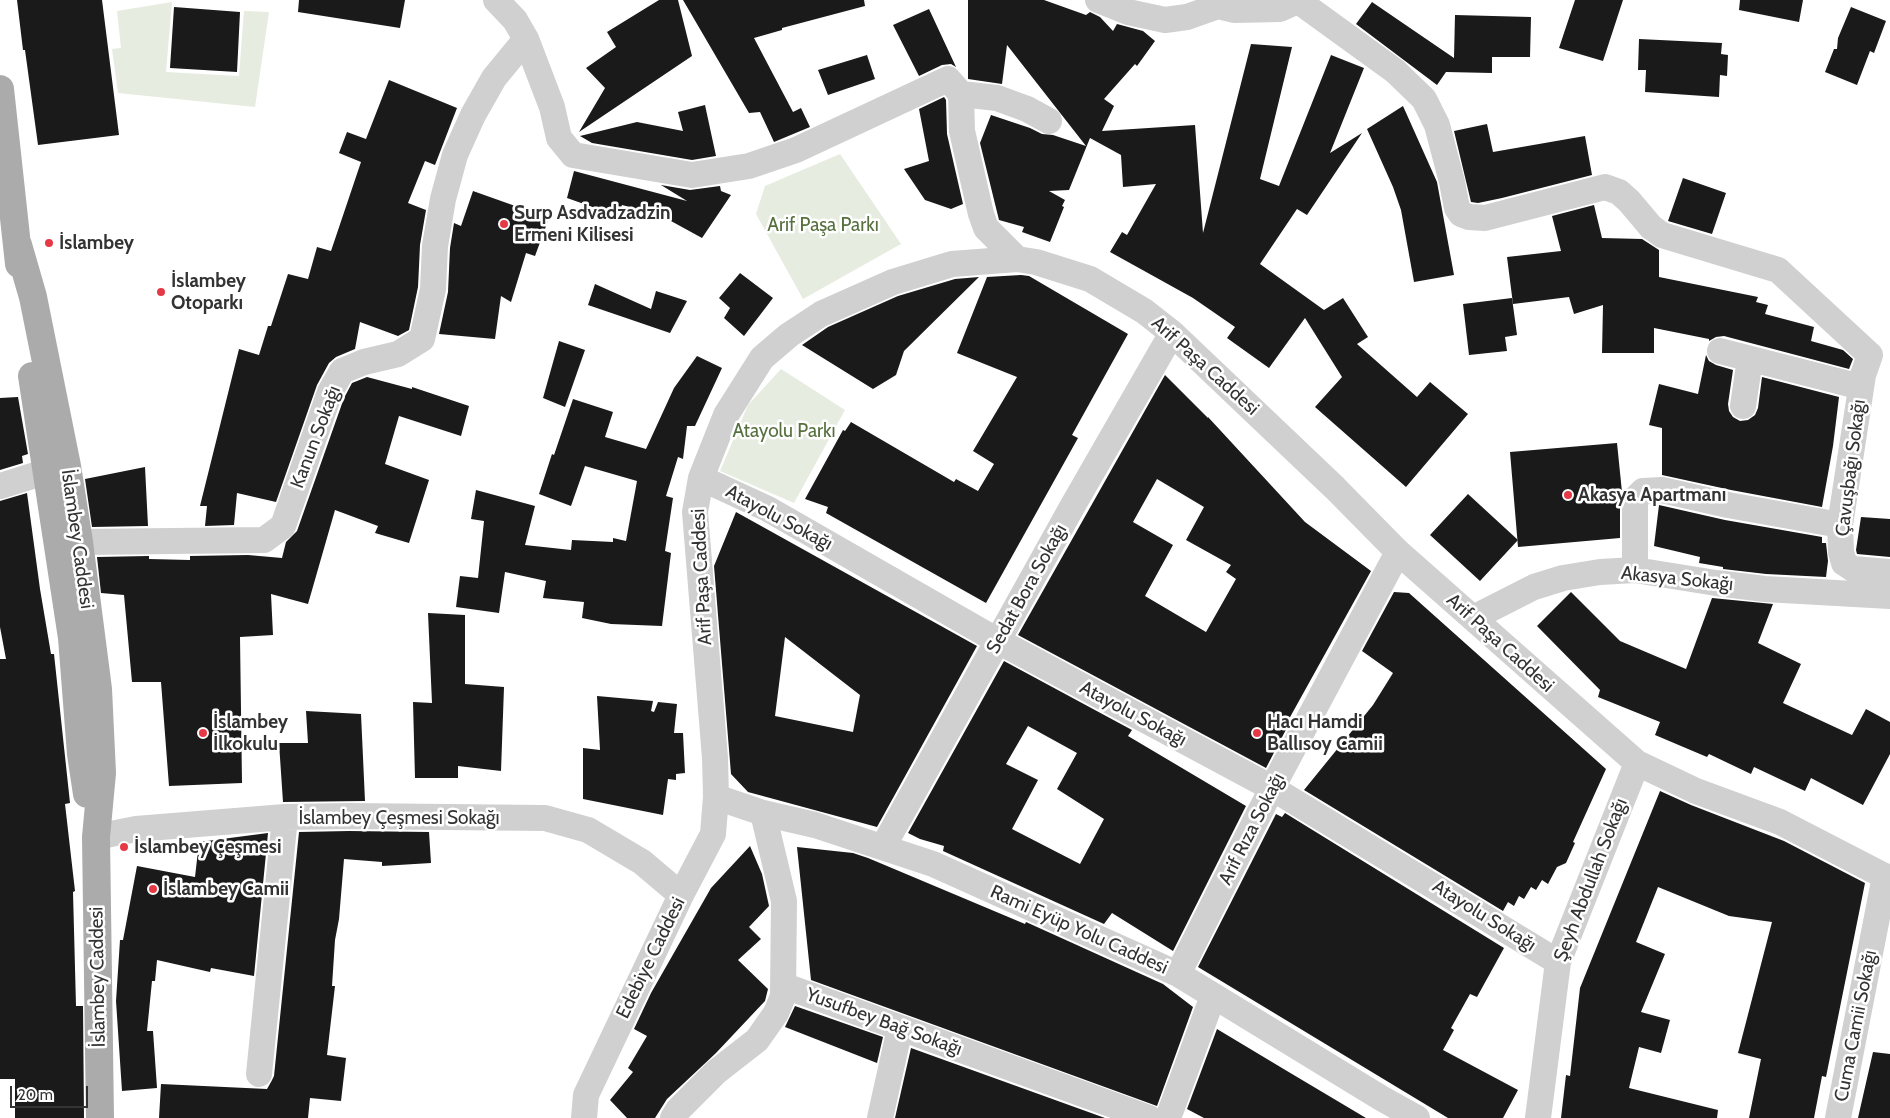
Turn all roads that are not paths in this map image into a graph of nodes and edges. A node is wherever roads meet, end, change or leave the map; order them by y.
1 (496, 0) edge
2 (1098, 0) edge
3 (1298, 0) edge
4 (526, 39) junction
5 (0, 89) edge
6 (961, 94) junction
7 (1049, 121) dead end
8 (1017, 259) junction
9 (1172, 333) junction
10 (1720, 351) dead end
11 (1880, 354) edge
12 (1750, 359) junction
13 (1862, 387) junction
14 (1743, 406) dead end
15 (56, 469) junction
16 (701, 478) junction
17 (0, 486) edge
18 (1840, 525) junction
19 (79, 542) junction
20 (1398, 552) junction
21 (1635, 570) junction
22 (1890, 572) edge
23 (1890, 596) edge
24 (1473, 618) junction
25 (998, 641) junction
26 (1636, 763) junction
27 (1272, 788) junction
28 (716, 798) junction
29 (763, 813) junction
30 (285, 818) junction
31 (96, 837) junction
32 (884, 847) junction
33 (1888, 878) edge
34 (681, 895) junction
35 (1558, 962) junction
36 (1178, 974) junction
37 (785, 986) junction
38 (1213, 996) junction
39 (900, 1028) junction
40 (258, 1074) dead end
41 (1412, 1117) edge
42 (100, 1118) edge
43 (584, 1118) edge
44 (673, 1118) edge
45 (880, 1118) edge
46 (1149, 1118) edge
47 (1168, 1118) edge
48 (1538, 1118) edge
49 (1838, 1118) edge

1 - 4 street
2 - 3 street
3 - 11 street
4 - 6 street
4 - 19 street, Kanun Sokağı
5 - 15 main road, İslambey Caddesi
6 - 7 street
6 - 8 street
8 - 9 street, Arif Paşa Caddesi
8 - 16 street, Arif Paşa Caddesi
9 - 20 street, Arif Paşa Caddesi
9 - 25 street, Sedat Bora Sokağı
10 - 12 street
11 - 13 street, Çavuşbağı Sokağı
12 - 13 street
12 - 14 street
13 - 18 street, Çavuşbağı Sokağı
15 - 17 street
15 - 19 main road, İslambey Caddesi
15 - 31 main road, İslambey Caddesi
16 - 25 street, Atayolu Sokağı
16 - 28 street, Arif Paşa Caddesi
18 - 21 street
18 - 22 street, Çavuşbağı Sokağı
19 - 31 main road, İslambey Caddesi
20 - 24 street, Arif Paşa Caddesi
20 - 27 street, Arif Rıza Sokağı
21 - 23 street, Akasya Sokağı
21 - 24 street, Akasya Sokağı
24 - 26 street, Arif Paşa Caddesi
25 - 27 street, Atayolu Sokağı
25 - 32 street, Sedat Bora Sokağı
26 - 33 street, Arif Paşa Caddesi
26 - 35 street, Şeyh Abdullah Sokağı
27 - 35 street, Atayolu Sokağı
27 - 36 street, Arif Rıza Sokağı
28 - 29 street, Rami Eyüp Yolu Caddesi
28 - 34 street, Edebiye Caddesi
29 - 32 street, Rami Eyüp Yolu Caddesi
29 - 37 street, Yusufbey Bağ Sokağı
30 - 31 street, İslambey Çeşmesi Sokağı
30 - 34 street, İslambey Çeşmesi Sokağı
30 - 40 street
31 - 42 main road, İslambey Caddesi
32 - 36 street, Rami Eyüp Yolu Caddesi
33 - 49 street, Cuma Camii Sokağı
34 - 43 street, Edebiye Caddesi
35 - 48 street, Şeyh Abdullah Sokağı
36 - 38 street, Rami Eyüp Yolu Caddesi
37 - 39 street, Yusufbey Bağ Sokağı
37 - 44 street
38 - 41 street, Rami Eyüp Yolu Caddesi
38 - 47 street
39 - 45 street
39 - 46 street, Yusufbey Bağ Sokağı

